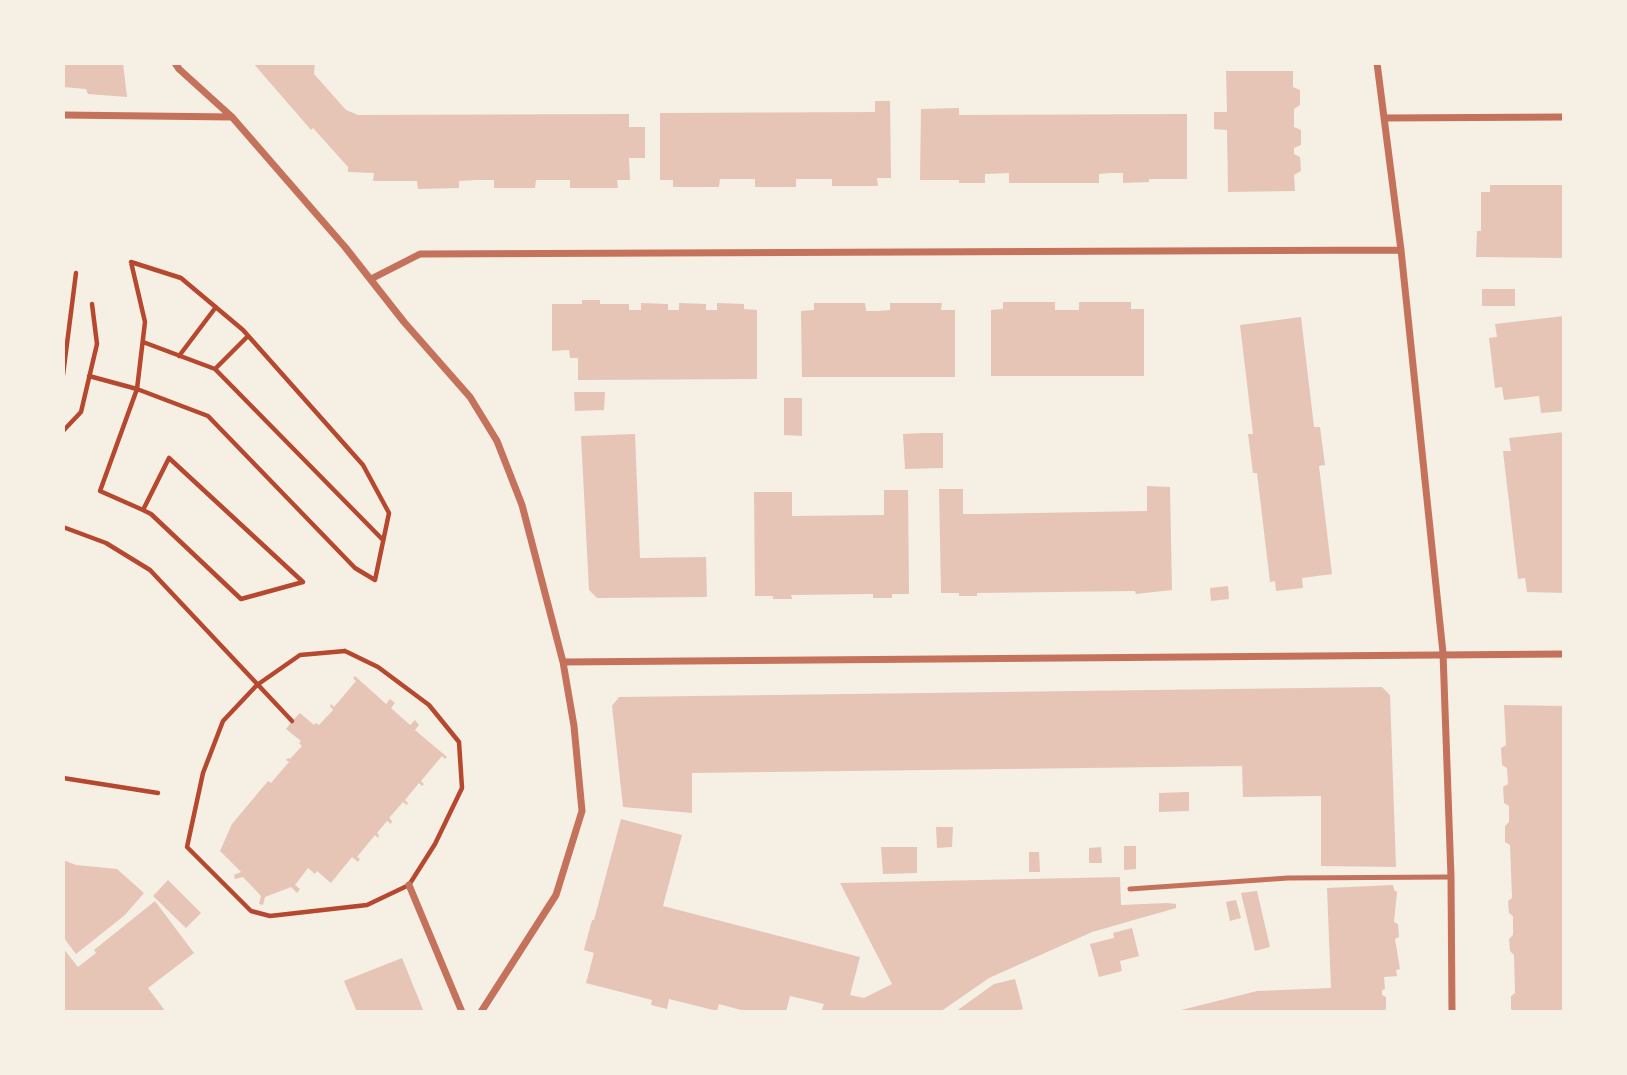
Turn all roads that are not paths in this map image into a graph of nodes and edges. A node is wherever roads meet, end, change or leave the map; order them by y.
1 (175, 63) edge
2 (1377, 63) edge
3 (63, 115) edge
4 (232, 117) junction
5 (1564, 117) edge
6 (1384, 118) junction
7 (1401, 250) junction
8 (371, 279) junction
9 (1443, 653) junction
10 (1564, 654) edge
11 (563, 662) junction
12 (1451, 877) junction
13 (409, 885) road end
14 (1130, 889) dead end
15 (462, 1012) edge
16 (481, 1012) edge
17 (1452, 1012) edge

1 - 4 street
2 - 6 street
3 - 4 street
4 - 8 street
5 - 6 street
6 - 7 street
7 - 8 street
7 - 9 street
8 - 11 street
9 - 10 street
9 - 11 street
9 - 12 street
11 - 16 street
12 - 14 lane
12 - 17 street
13 - 15 street

